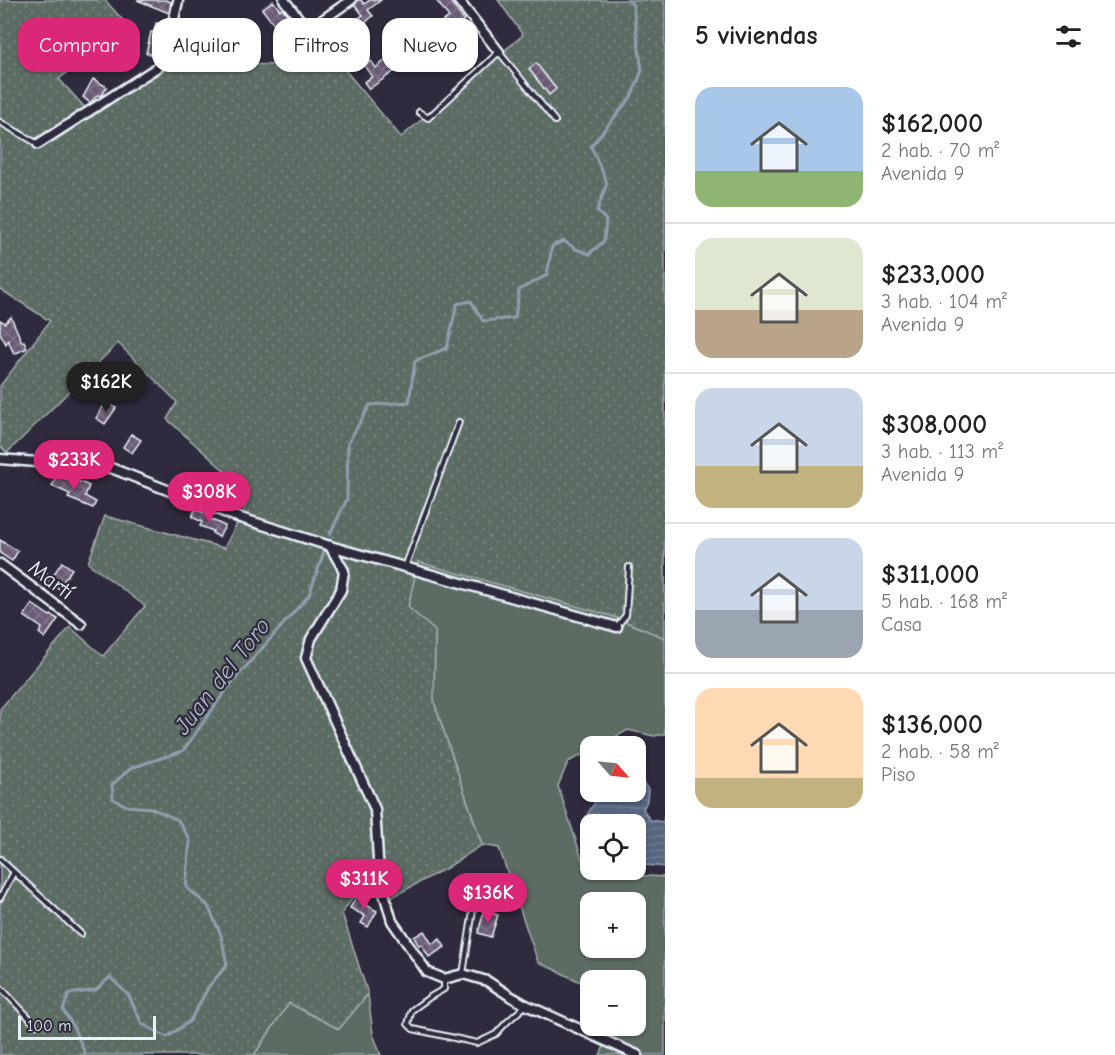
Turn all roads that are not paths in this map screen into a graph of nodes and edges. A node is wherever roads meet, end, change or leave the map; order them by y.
1 (179, 0) edge
2 (284, 0) edge
3 (351, 0) edge
4 (458, 0) edge
5 (499, 52) junction
6 (419, 112) dead end
7 (555, 121) dead end
8 (0, 122) edge
9 (38, 144) joint
10 (459, 422) dead end
11 (0, 459) edge
12 (330, 546) junction
13 (0, 564) edge
14 (405, 567) junction
15 (628, 567) dead end
16 (81, 624) dead end
17 (617, 627) joint
18 (0, 859) edge
19 (14, 872) junction
20 (0, 898) edge
21 (474, 904) dead end
22 (81, 934) dead end
23 (464, 974) junction
24 (444, 979) junction
25 (0, 987) edge
26 (526, 1005) junction
27 (36, 1025) dead end
28 (637, 1055) edge

1 - 9 street
2 - 3 street
4 - 5 street
5 - 6 lane
5 - 7 lane
8 - 9 lane
10 - 14 lane
11 - 12 street
12 - 14 street
12 - 24 street
13 - 16 street, Martí
14 - 17 street
15 - 17 lane
18 - 19 lane
19 - 20 lane
19 - 22 lane
21 - 23 lane
23 - 24 street
23 - 26 street
24 - 26 lane
25 - 27 lane
26 - 28 street

